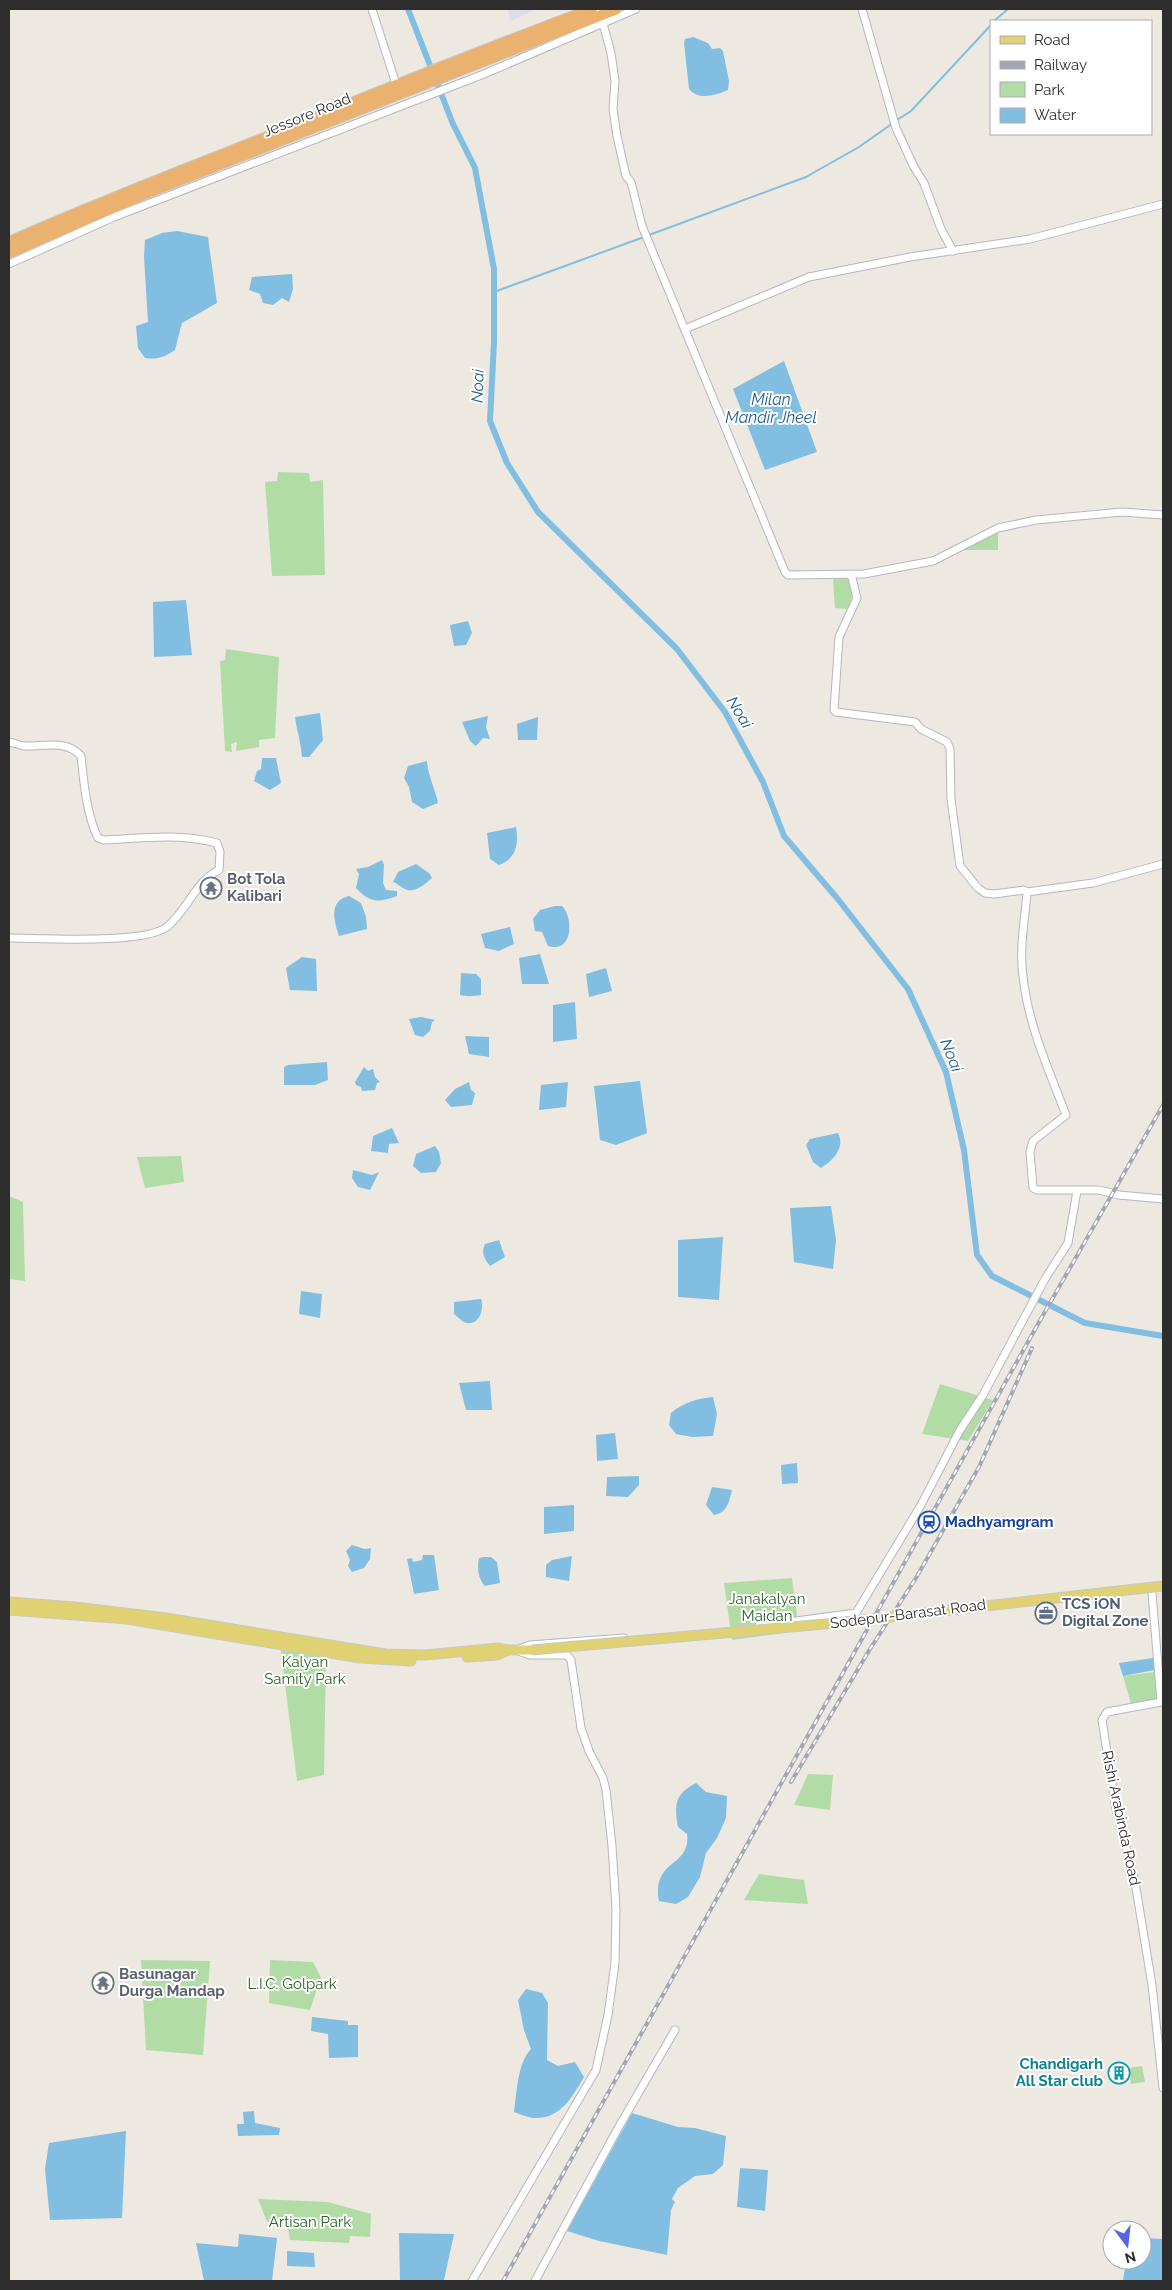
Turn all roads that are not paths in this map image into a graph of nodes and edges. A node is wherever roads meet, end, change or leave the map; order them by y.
1 (372, 9) edge
2 (592, 9) edge
3 (617, 9) edge
4 (636, 9) edge
5 (862, 9) edge
6 (601, 16) edge
7 (447, 69) junction
8 (397, 90) junction
9 (397, 107) junction
10 (161, 193) junction
11 (1163, 204) edge
12 (9, 242) edge
13 (954, 251) junction
14 (9, 253) edge
15 (9, 264) edge
16 (685, 329) junction
17 (1163, 515) edge
18 (851, 574) junction
19 (9, 742) edge
20 (1163, 864) edge
21 (1027, 892) junction
22 (9, 938) edge
23 (1077, 1191) junction
24 (1163, 1199) edge
25 (1163, 1586) edge
26 (1152, 1593) dead end
27 (9, 1602) edge
28 (9, 1610) edge
29 (512, 1650) junction
30 (675, 2030) dead end
31 (1163, 2088) edge
32 (472, 2281) edge
33 (535, 2281) edge

1 - 8 street
2 - 7 highway
3 - 6 highway, Jessore Road
4 - 6 street
5 - 13 street
6 - 7 highway, Jessore Road
6 - 9 street
6 - 16 street
7 - 8 highway, Jessore Road
7 - 8 highway
8 - 9 street
8 - 10 highway, Jessore Road
8 - 12 highway
9 - 10 street
10 - 14 highway, Jessore Road
10 - 15 street
11 - 13 street
13 - 16 street
16 - 18 street
17 - 18 street
18 - 21 street
19 - 22 street
20 - 21 street
21 - 23 street
23 - 24 street
23 - 29 street
25 - 29 main road, Sodepur-Barasat Road, bridge
26 - 31 street, Rishi Arabinda Road
27 - 29 main road
28 - 29 main road
29 - 32 street
30 - 33 street

